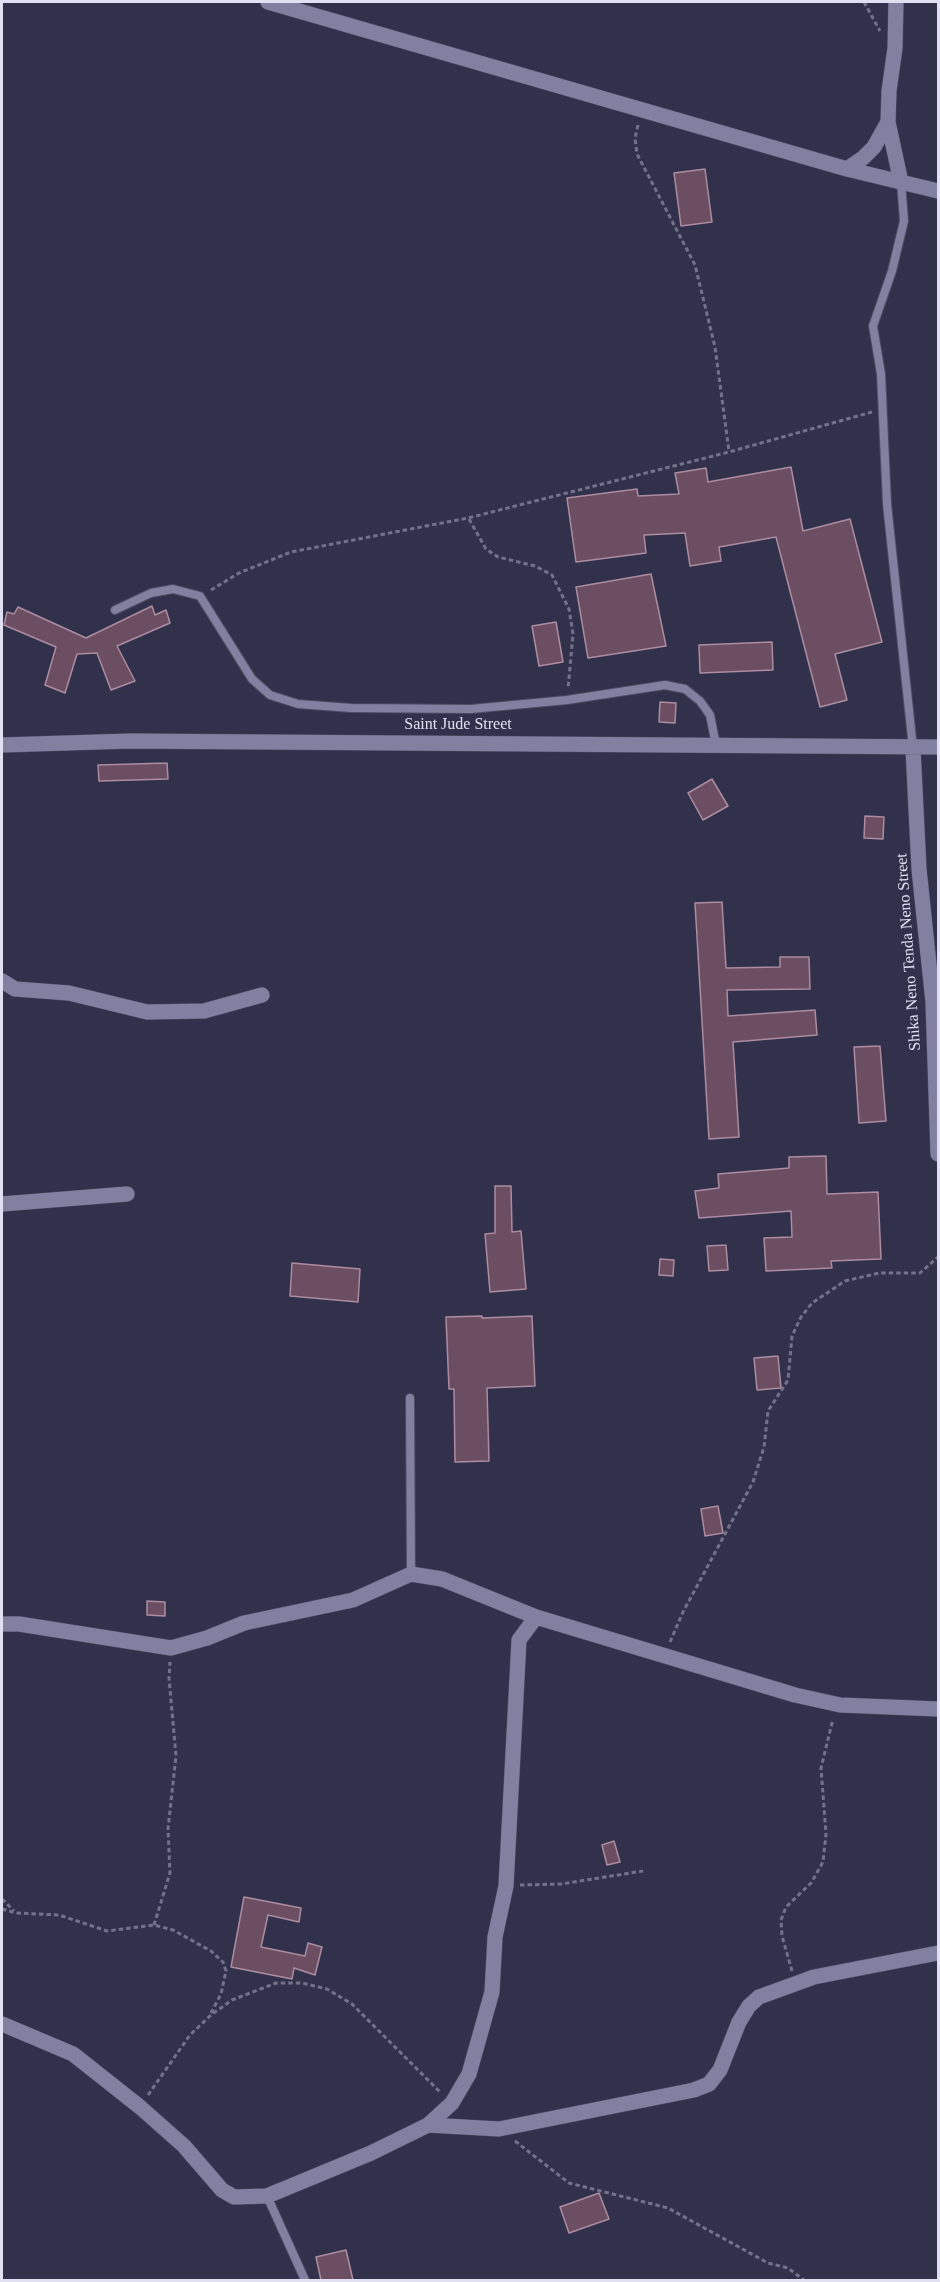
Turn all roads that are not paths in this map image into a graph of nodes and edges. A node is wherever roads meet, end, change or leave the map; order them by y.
1 (268, 2) edge
2 (896, 2) edge
3 (888, 122) junction
4 (847, 170) junction
5 (901, 182) junction
6 (939, 191) edge
7 (115, 610) dead end
8 (2, 745) edge
9 (716, 745) junction
10 (939, 747) edge
11 (914, 749) junction
12 (2, 981) edge
13 (262, 995) dead end
14 (939, 1154) edge
15 (127, 1194) dead end
16 (2, 1204) edge
17 (410, 1398) dead end
18 (411, 1574) junction
19 (536, 1617) junction
20 (2, 1624) edge
21 (939, 1709) edge
22 (939, 1953) edge
23 (2, 2024) edge
24 (428, 2125) junction
25 (267, 2196) junction
26 (305, 2280) edge

1 - 4 street
2 - 3 street
3 - 4 street
3 - 5 street
4 - 5 street
5 - 6 street
5 - 11 lane
7 - 9 lane
8 - 9 street, Saint Jude Street
9 - 11 street, Saint Jude Street
10 - 11 street, Saint Jude Street
11 - 14 street, Shika Neno Tenda Neno Street
12 - 13 street
15 - 16 street
17 - 18 lane
18 - 19 street
18 - 20 street
19 - 21 street
19 - 24 street
22 - 24 street
23 - 25 street
24 - 25 street
25 - 26 lane

